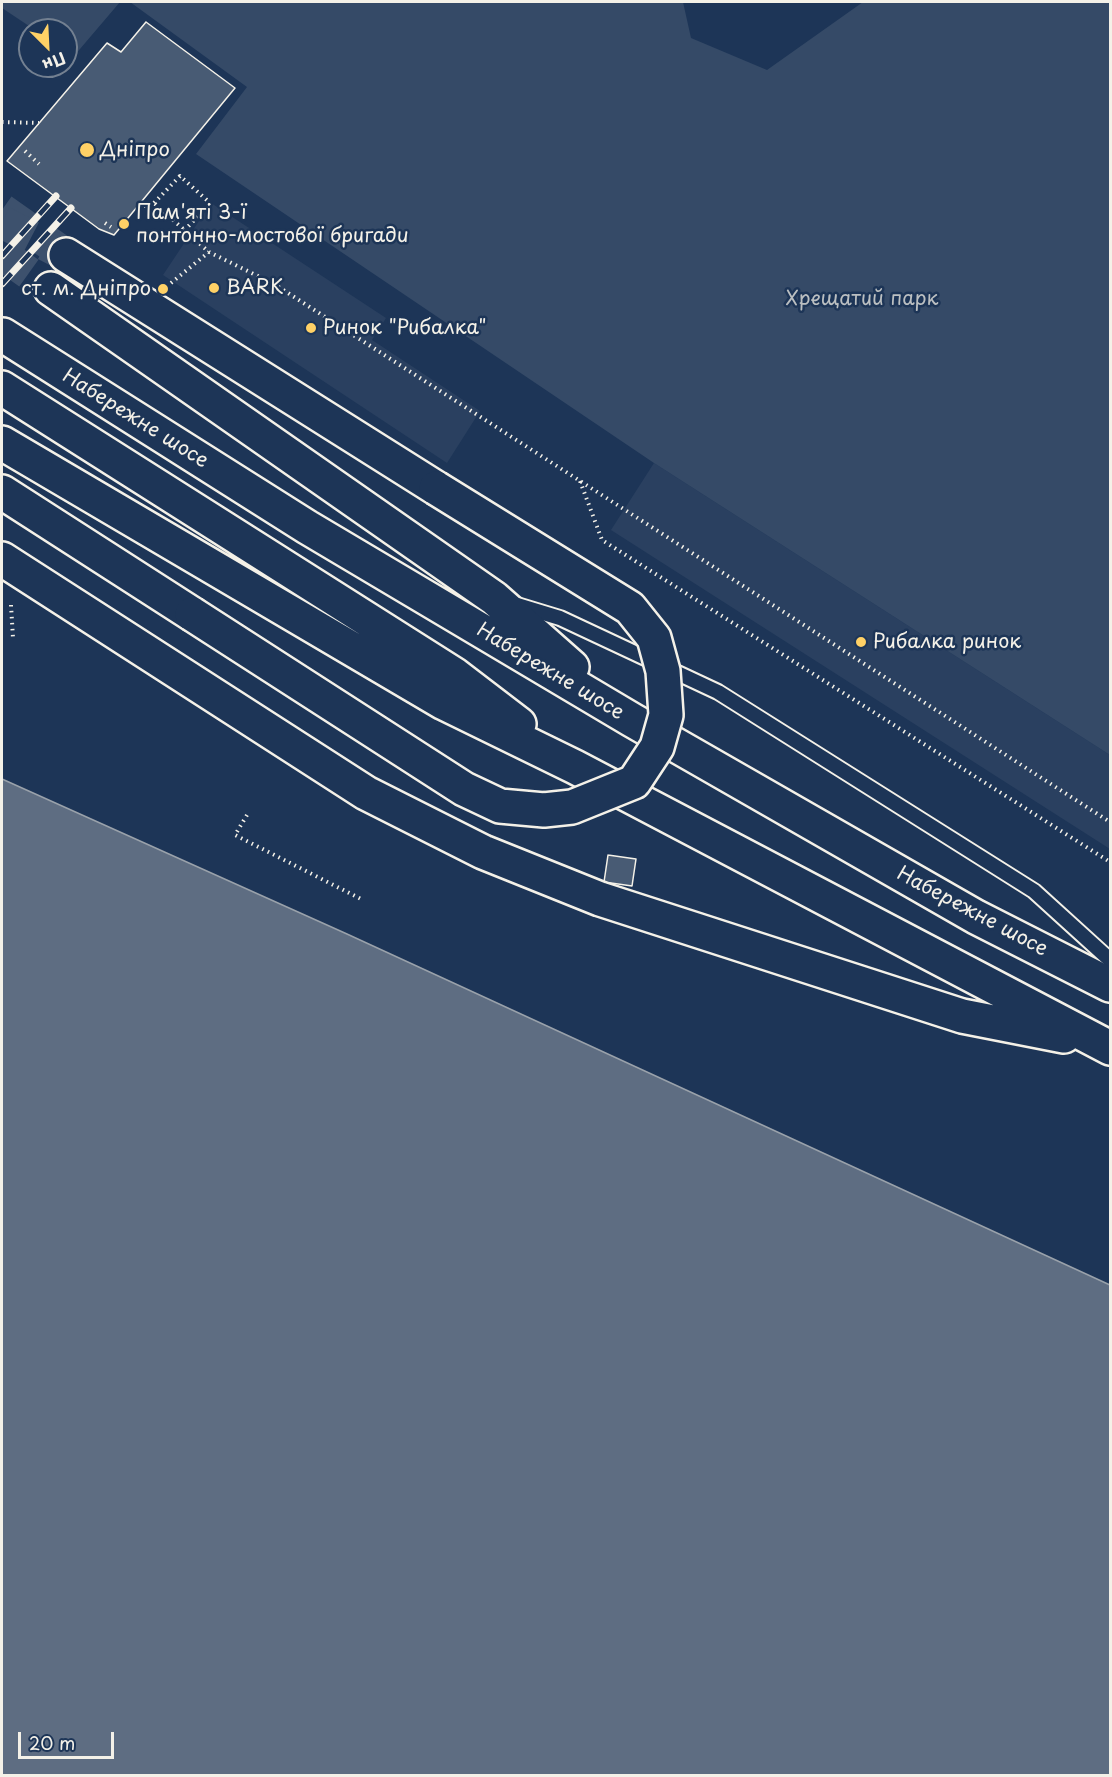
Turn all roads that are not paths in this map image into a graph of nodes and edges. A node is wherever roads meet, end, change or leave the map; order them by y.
1 (66, 255) tunnel mouth
2 (51, 289) tunnel mouth
3 (3, 335) edge
4 (2, 388) edge
5 (2, 443) edge
6 (2, 492) edge
7 (2, 559) edge
8 (494, 598) junction
9 (632, 720) junction
10 (575, 767) junction
11 (1110, 960) edge
12 (1110, 985) edge
13 (1105, 1046) edge

1 - 6 main road, bridge
2 - 8 main road
3 - 9 main road, Набережне шосе
4 - 10 main road
5 - 10 main road
7 - 13 main road
8 - 9 main road
8 - 11 lane
9 - 12 main road, Набережне шосе
10 - 13 main road

